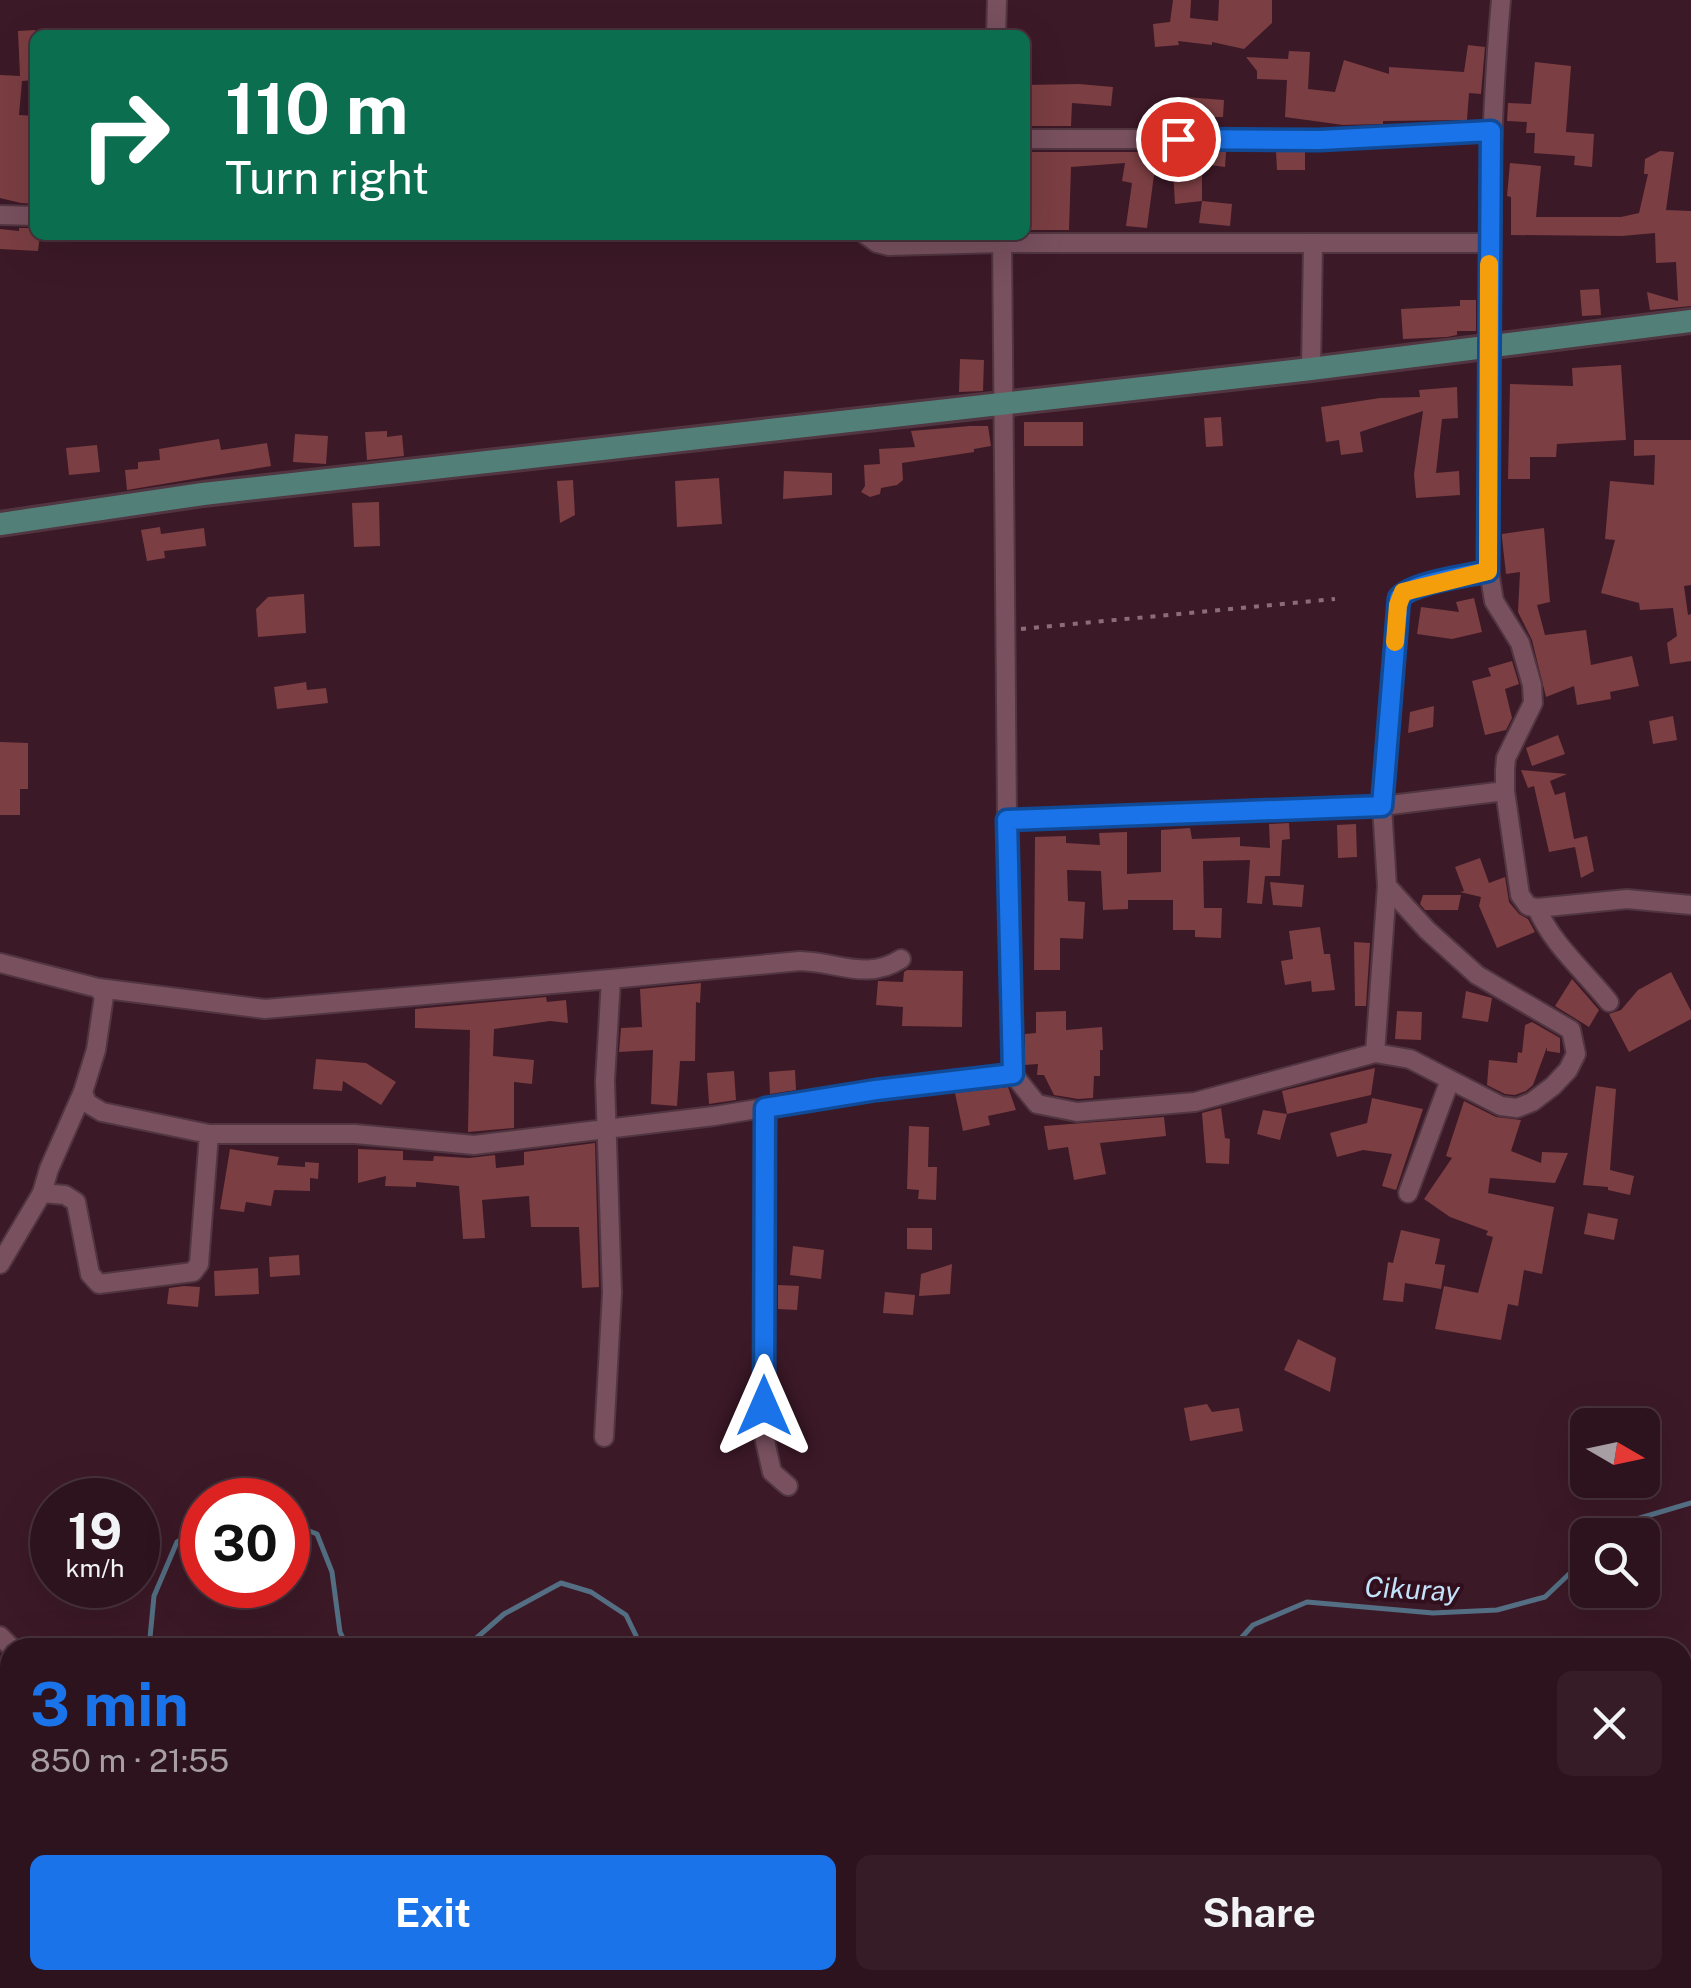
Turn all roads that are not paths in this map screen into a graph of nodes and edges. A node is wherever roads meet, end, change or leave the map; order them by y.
1 (997, 0) edge
2 (1501, 0) edge
3 (996, 30) edge
4 (1491, 131) junction
5 (1030, 139) edge
6 (0, 215) edge
7 (30, 216) edge
8 (1030, 239) edge
9 (873, 240) edge
10 (986, 240) edge
11 (1002, 240) edge
12 (1489, 243) junction
13 (1313, 244) junction
14 (1691, 321) edge
15 (1490, 345) junction
16 (1311, 370) junction
17 (1003, 404) junction
18 (0, 524) edge
19 (1488, 571) junction
20 (1505, 791) junction
21 (1382, 806) junction
22 (1007, 820) junction
23 (1387, 886) junction
24 (1691, 904) edge
25 (1537, 908) junction
26 (901, 959) dead end
27 (0, 962) edge
28 (611, 979) junction
29 (98, 988) junction
30 (1609, 1002) dead end
31 (1375, 1053) junction
32 (1013, 1074) junction
33 (1450, 1080) junction
34 (83, 1092) junction
35 (765, 1108) junction
36 (608, 1130) junction
37 (209, 1134) junction
38 (1408, 1192) dead end
39 (42, 1193) junction
40 (0, 1264) edge
41 (604, 1437) dead end
42 (788, 1486) dead end

1 - 3 street
2 - 4 street
4 - 5 street
4 - 12 street
6 - 7 street
8 - 13 street
9 - 10 street
11 - 17 street
12 - 13 street
12 - 15 street
13 - 16 street
14 - 15 main road
15 - 16 main road
15 - 19 street
16 - 17 main road
17 - 18 main road
17 - 22 street
19 - 20 street
19 - 21 street
20 - 21 street
20 - 25 street
21 - 22 street
21 - 23 street
22 - 32 street
23 - 31 street
23 - 33 street
24 - 25 street
25 - 30 street
26 - 28 street
27 - 29 street
28 - 29 street
28 - 36 street
29 - 34 street
31 - 32 street
31 - 33 street
32 - 35 street
33 - 38 street
34 - 37 street
34 - 39 street
35 - 36 street
35 - 42 street
36 - 37 street
36 - 41 street
37 - 39 street
39 - 40 street

